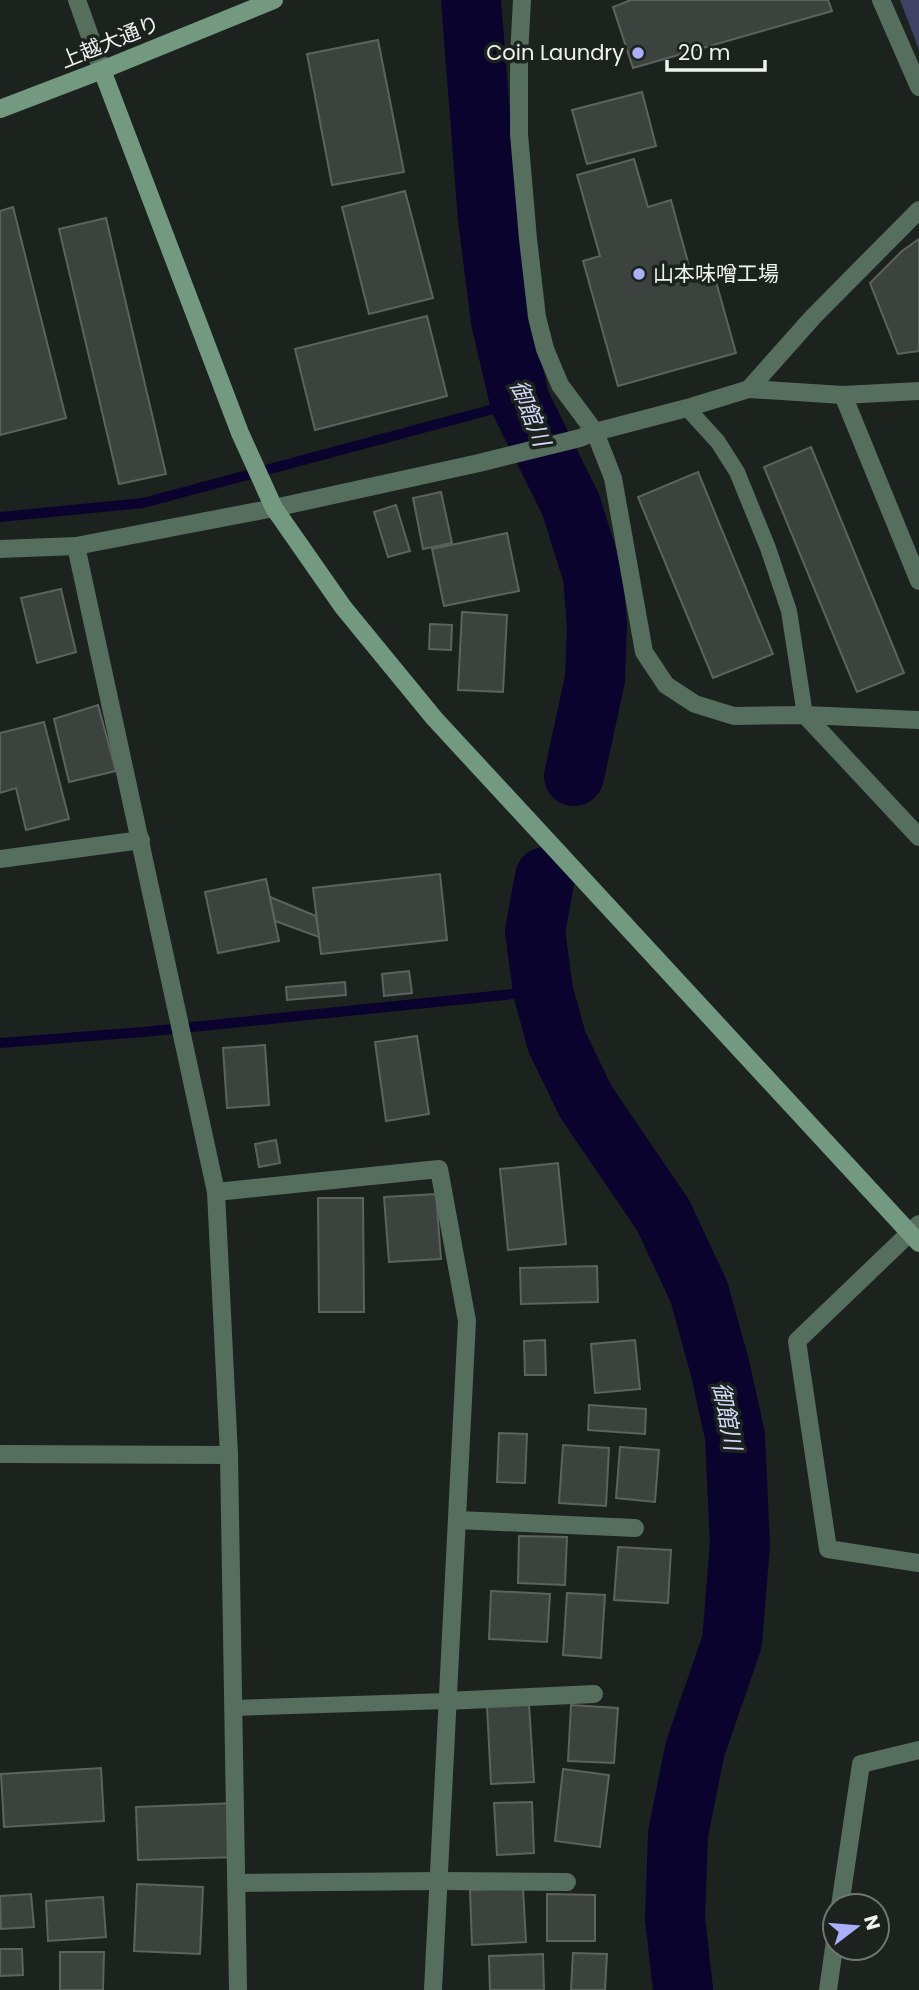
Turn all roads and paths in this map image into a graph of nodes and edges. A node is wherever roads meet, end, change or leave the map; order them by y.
1 (77, 0) edge
2 (274, 0) edge
3 (522, 0) edge
4 (881, 0) edge
5 (102, 70) junction
6 (919, 87) edge
7 (0, 108) edge
8 (919, 210) edge
9 (749, 389) junction
10 (919, 391) edge
11 (844, 395) junction
12 (687, 408) junction
13 (587, 435) junction
14 (274, 508) junction
15 (76, 546) junction
16 (0, 549) edge
17 (919, 581) edge
18 (805, 715) junction
19 (919, 720) edge
20 (919, 837) edge
21 (141, 840) junction
22 (0, 859) edge
23 (216, 1192) junction
24 (916, 1233) edge
25 (0, 1454) edge
26 (229, 1455) junction
27 (457, 1520) junction
28 (635, 1528) dead end
29 (919, 1563) edge
30 (594, 1694) dead end
31 (446, 1701) junction
32 (233, 1709) junction
33 (919, 1749) edge
34 (439, 1881) junction
35 (568, 1882) dead end
36 (238, 1883) junction
37 (842, 1892) edge
38 (832, 1962) edge
39 (238, 1990) edge
40 (433, 1990) edge
41 (828, 1990) edge

1 - 5 street
2 - 5 street, 上越大通り
3 - 13 street
4 - 6 street
5 - 7 street, 上越大通り
5 - 14 street
8 - 9 street
9 - 11 street
9 - 12 street
10 - 11 street
11 - 17 street
12 - 13 street
12 - 18 lane
13 - 14 street
13 - 18 street
14 - 15 street
14 - 24 street
15 - 16 street
15 - 21 street
18 - 19 street
18 - 20 street
21 - 22 street
21 - 23 street
23 - 26 street
23 - 27 street
24 - 29 street
25 - 26 street
26 - 32 street
27 - 28 street
27 - 31 street
30 - 31 street
31 - 32 lane
31 - 34 street
32 - 36 street
33 - 37 street
34 - 35 street
34 - 36 street
34 - 40 street
36 - 39 street
38 - 41 street

